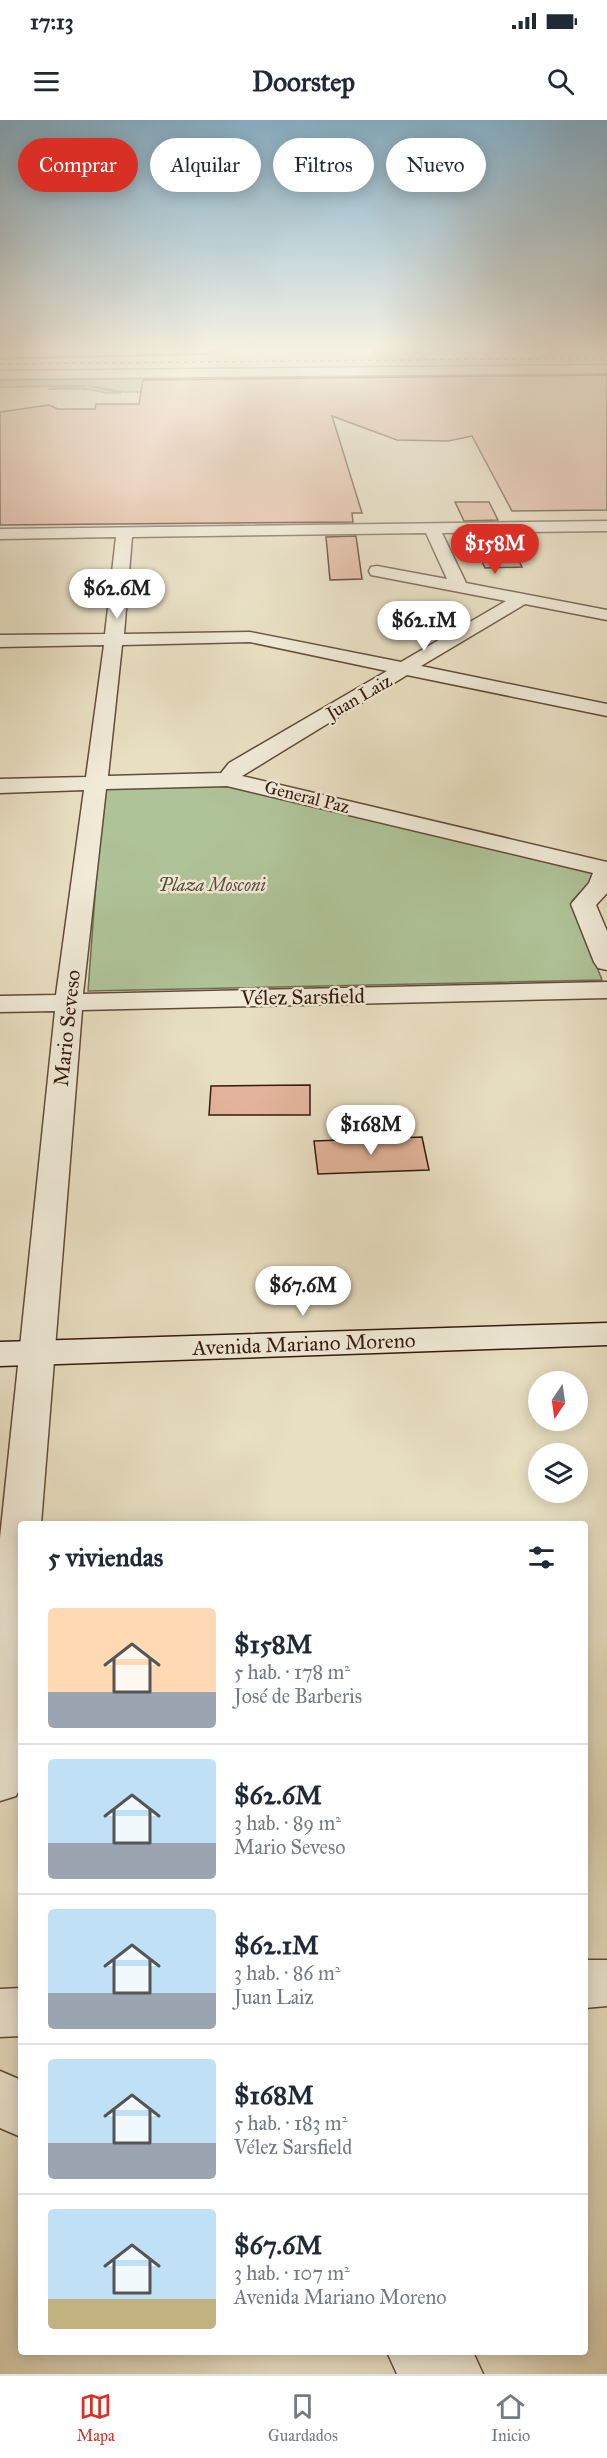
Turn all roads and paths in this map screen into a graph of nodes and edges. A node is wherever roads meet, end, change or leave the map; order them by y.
1 (607, 526) edge
2 (432, 528) junction
3 (124, 532) junction
4 (0, 534) edge
5 (377, 571) dead end
6 (459, 587) junction
7 (524, 598) junction
8 (607, 615) edge
9 (114, 638) junction
10 (0, 641) edge
11 (408, 668) junction
12 (607, 710) edge
13 (227, 779) junction
14 (96, 784) junction
15 (0, 786) edge
16 (607, 869) edge
17 (607, 962) edge
18 (607, 990) edge
19 (69, 1002) junction
20 (0, 1004) edge
21 (607, 1334) edge
22 (35, 1353) junction
23 (0, 1354) edge
24 (21, 1521) edge
25 (18, 1562) edge
26 (0, 1782) edge
27 (607, 1983) edge
28 (588, 1984) edge
29 (18, 2012) edge
30 (0, 2013) edge
31 (0, 2097) edge
32 (18, 2109) edge
33 (422, 2355) edge
34 (453, 2374) edge

1 - 2 street
2 - 3 street
2 - 6 street
3 - 4 street
3 - 9 street, Mario Seveso
5 - 6 street
6 - 7 street
7 - 8 street
7 - 11 street, Juan Laiz
9 - 10 street
9 - 11 street
9 - 14 street, Mario Seveso
11 - 12 street
11 - 13 street, Juan Laiz
13 - 14 street, General Paz
13 - 16 street, General Paz
14 - 15 street, General Paz
14 - 19 street, Mario Seveso
16 - 17 street
18 - 19 street, Vélez Sarsfield
19 - 20 street, Vélez Sarsfield
19 - 22 street, Mario Seveso
21 - 22 street, Avenida Mariano Moreno
22 - 23 street, Avenida Mariano Moreno
22 - 24 street, Mario Seveso
25 - 26 street, Mario Seveso
27 - 28 street
29 - 30 street
31 - 32 street
33 - 34 street

